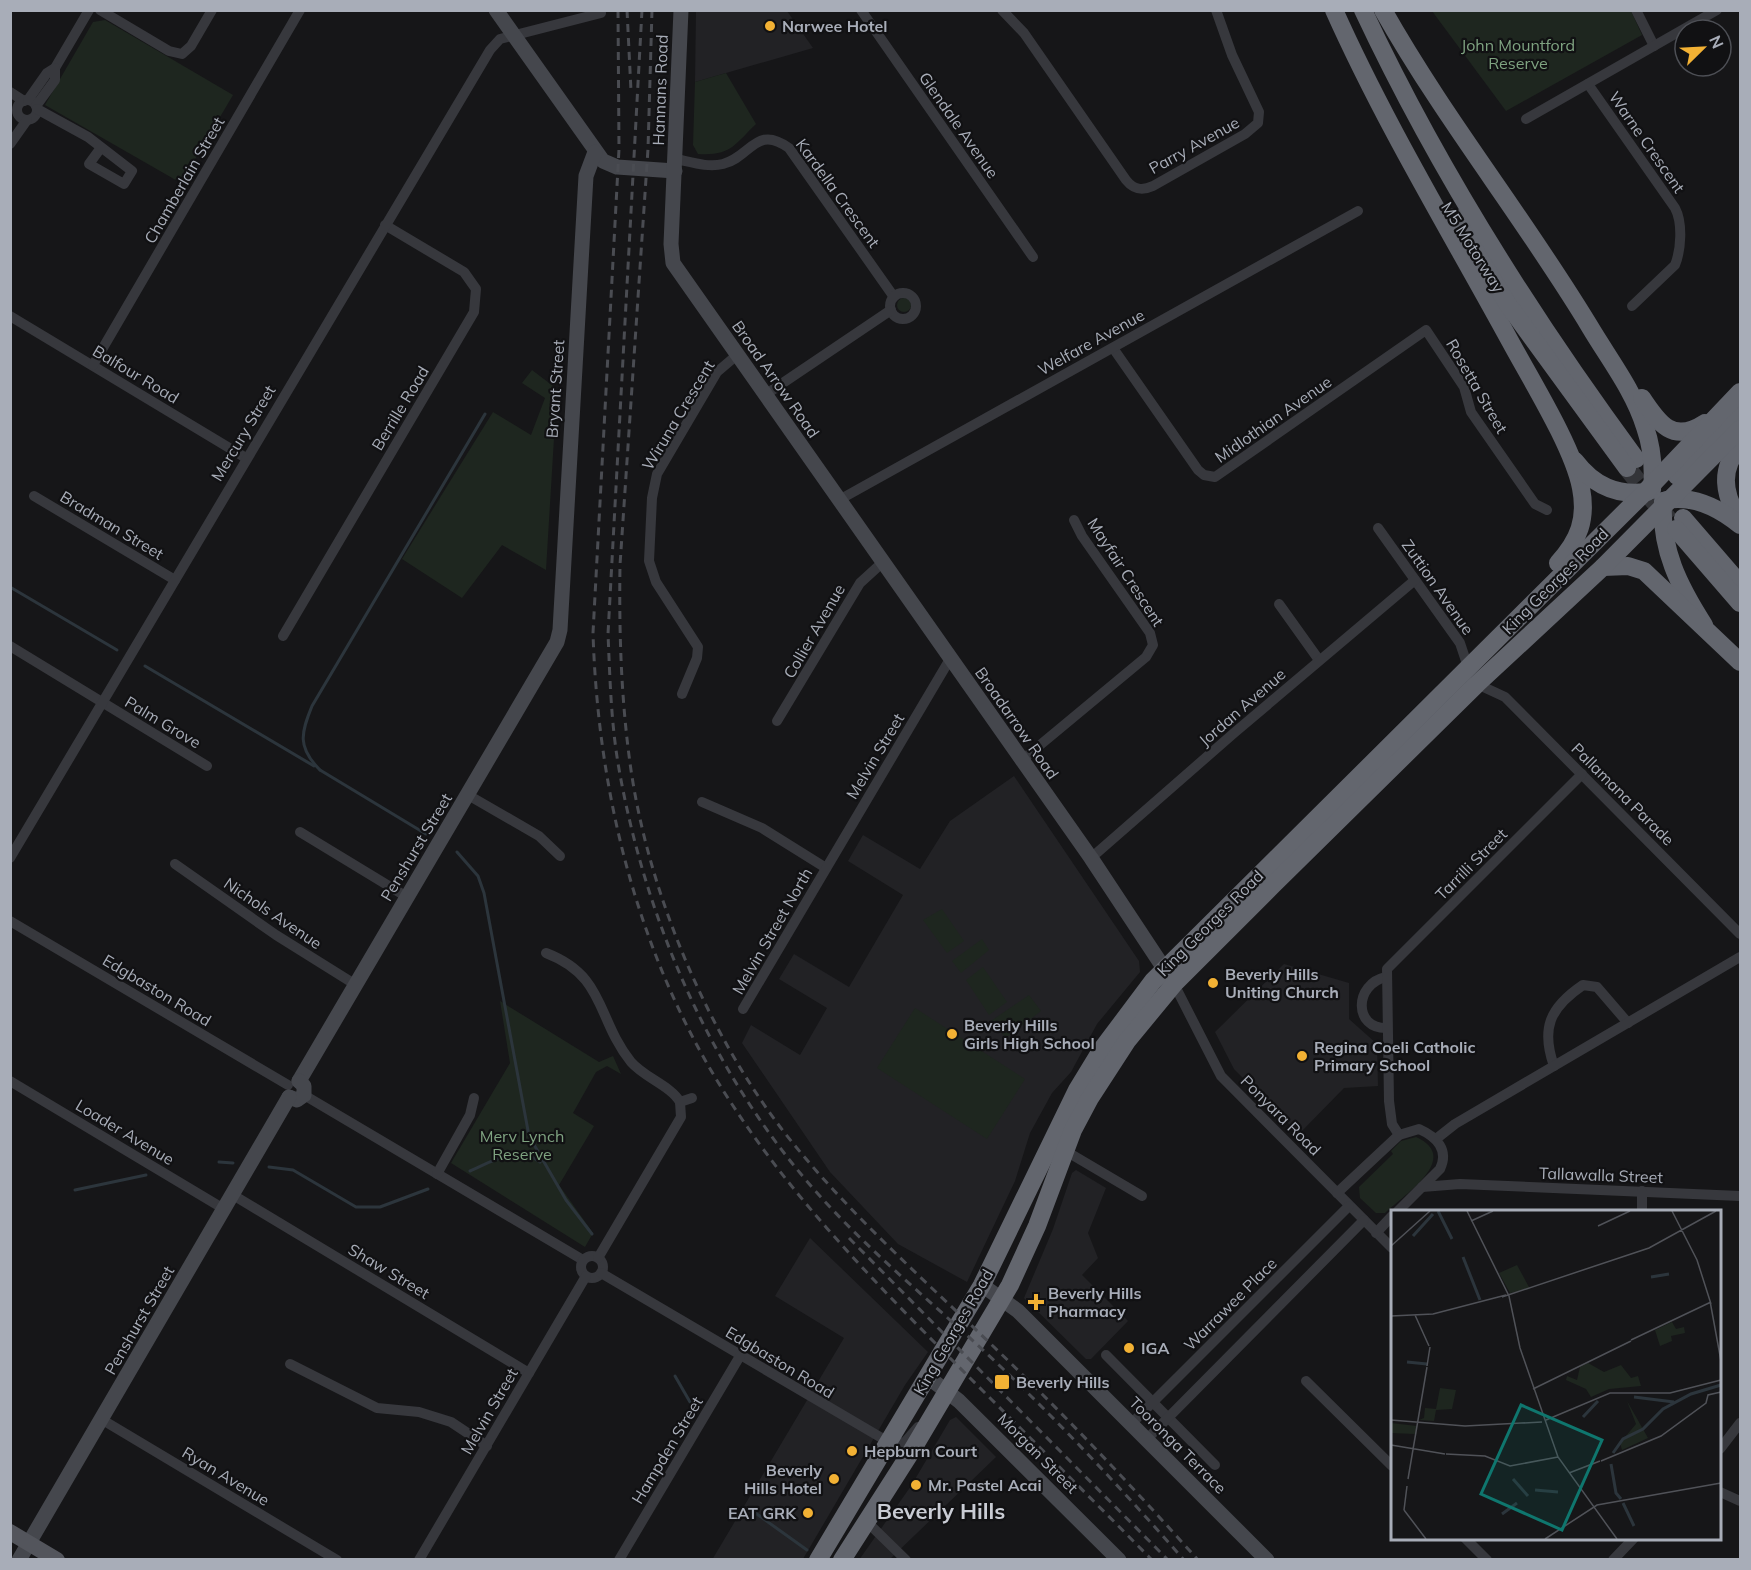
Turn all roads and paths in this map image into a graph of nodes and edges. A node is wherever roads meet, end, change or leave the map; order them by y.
1 (89, 10) edge
2 (100, 10) edge
3 (212, 10) edge
4 (300, 10) edge
5 (496, 10) edge
6 (681, 10) edge
7 (861, 10) edge
8 (1002, 10) edge
9 (1216, 10) edge
10 (1334, 10) edge
11 (1346, 10) edge
12 (1363, 10) edge
13 (1383, 10) edge
14 (1636, 10) edge
15 (1717, 10) edge
16 (601, 13) dead end
17 (513, 36) junction
18 (1654, 46) junction
19 (1588, 84) junction
20 (10, 92) edge
21 (31, 104) junction
22 (18, 113) edge
23 (1526, 119) dead end
24 (11, 143) edge
25 (100, 149) dead end
26 (595, 152) junction
27 (676, 165) junction
28 (1358, 211) dead end
29 (385, 225) junction
30 (1033, 257) dead end
31 (1571, 296) junction
32 (894, 297) junction
33 (1632, 306) dead end
34 (891, 310) junction
35 (10, 316) edge
36 (1426, 330) joint
37 (1113, 348) junction
38 (737, 355) junction
39 (93, 366) junction
40 (1740, 392) edge
41 (765, 395) junction
42 (1740, 411) edge
43 (1714, 417) junction
44 (1740, 429) edge
45 (1740, 447) edge
46 (1567, 450) junction
47 (246, 458) junction
48 (1658, 495) junction
49 (34, 496) dead end
50 (839, 500) junction
51 (1547, 510) dead end
52 (1074, 520) dead end
53 (1740, 520) edge
54 (1740, 525) edge
55 (1378, 528) dead end
56 (883, 562) junction
57 (1603, 567) junction
58 (175, 580) junction
59 (1415, 580) junction
60 (1740, 584) edge
61 (1740, 603) edge
62 (1279, 604) dead end
63 (1520, 615) junction
64 (1704, 625) junction
65 (560, 630) joint
66 (283, 636) dead end
67 (1490, 645) junction
68 (10, 646) edge
69 (950, 659) junction
70 (1319, 660) junction
71 (1740, 662) edge
72 (1468, 667) junction
73 (1477, 684) junction
74 (682, 694) dead end
75 (103, 703) junction
76 (777, 721) dead end
77 (1022, 760) junction
78 (207, 766) dead end
79 (1582, 774) junction
80 (468, 795) junction
81 (702, 802) dead end
82 (300, 832) dead end
83 (560, 856) dead end
84 (10, 858) edge
85 (1091, 858) junction
86 (175, 864) dead end
87 (826, 868) junction
88 (407, 897) junction
89 (10, 921) edge
90 (1740, 934) edge
91 (546, 953) dead end
92 (1740, 957) edge
93 (1169, 976) junction
94 (1386, 977) junction
95 (356, 985) junction
96 (743, 1009) dead end
97 (1628, 1023) junction
98 (1387, 1028) junction
99 (1554, 1066) junction
100 (12, 1085) edge
101 (295, 1090) junction
102 (474, 1098) dead end
103 (692, 1098) dead end
104 (680, 1102) junction
105 (1399, 1135) junction
106 (1436, 1139) junction
107 (1064, 1150) junction
108 (1440, 1169) junction
109 (437, 1174) junction
110 (1460, 1184) junction
111 (1422, 1187) junction
112 (1642, 1191) junction
113 (1337, 1193) junction
114 (233, 1195) junction
115 (1142, 1196) dead end
116 (1740, 1196) edge
117 (1349, 1206) junction
118 (224, 1209) junction
119 (1399, 1210) edge
120 (1642, 1210) edge
121 (1391, 1217) edge
122 (1364, 1220) junction
123 (1376, 1233) junction
124 (1391, 1247) edge
125 (598, 1258) junction
126 (582, 1260) junction
127 (601, 1273) junction
128 (586, 1276) junction
129 (982, 1285) junction
130 (1000, 1299) junction
131 (1106, 1355) dead end
132 (740, 1356) junction
133 (290, 1364) dead end
134 (529, 1373) junction
135 (928, 1377) junction
136 (1306, 1381) dead end
137 (946, 1391) junction
138 (1153, 1402) junction
139 (936, 1407) junction
140 (1168, 1417) junction
141 (101, 1419) junction
142 (1132, 1423) junction
143 (1740, 1423) edge
144 (1147, 1439) junction
145 (887, 1442) junction
146 (487, 1446) junction
147 (1721, 1447) edge
148 (1215, 1465) dead end
149 (1391, 1465) edge
150 (1721, 1493) edge
151 (1740, 1501) edge
152 (866, 1521) junction
153 (10, 1532) edge
154 (1467, 1540) edge
155 (1633, 1540) edge
156 (27, 1543) junction
157 (19, 1560) edge
158 (57, 1560) edge
159 (336, 1560) edge
160 (418, 1560) edge
161 (619, 1560) edge
162 (818, 1560) edge
163 (842, 1560) edge
164 (906, 1560) edge
165 (1119, 1560) edge
166 (1268, 1560) edge
167 (1487, 1560) edge
168 (1613, 1560) edge

1 - 21 street
2 - 3 street
4 - 39 street, Chamberlain Street
5 - 17 street
6 - 27 street, Hannans Road
7 - 30 street, Glendale Avenue
8 - 9 street, Parry Avenue
10 - 46 highway
11 - 12 highway, M5 Motorway
13 - 31 highway
14 - 18 street
15 - 18 street
16 - 17 street, Mercury Street
17 - 26 street
17 - 29 street, Mercury Street
18 - 19 street
19 - 23 street
19 - 33 street, Warne Crescent
20 - 21 street
21 - 22 street
21 - 22 street
21 - 25 street
22 - 24 street
26 - 27 street
26 - 65 street, Bryant Street
27 - 32 street, Kardella Crescent
27 - 38 street, Broad Arrow Road
28 - 37 street, Welfare Avenue
29 - 47 street, Mercury Street
29 - 66 street, Berrille Road
31 - 43 highway
31 - 48 highway
32 - 34 street
32 - 34 street
34 - 41 street
35 - 39 street, Balfour Road
36 - 37 street, Midlothian Avenue
36 - 51 street, Rosetta Street
37 - 50 street, Welfare Avenue
38 - 41 street, Broad Arrow Road
38 - 74 street, Wiruna Crescent
39 - 47 street, Balfour Road
40 - 43 highway
41 - 50 street, Broad Arrow Road
42 - 48 highway
43 - 48 highway
44 - 48 highway, King Georges Road
45 - 53 highway
46 - 48 highway
46 - 63 highway
47 - 58 street, Mercury Street
48 - 54 highway
48 - 57 highway, King Georges Road
48 - 63 highway, King Georges Road
48 - 64 highway
48 - 67 highway
49 - 58 street, Bradman Street
50 - 56 street, Broadarrow Road
52 - 77 street, Mayfair Crescent
55 - 59 street, Zuttion Avenue
56 - 69 street, Broadarrow Road
56 - 76 street, Collier Avenue
57 - 64 highway
57 - 73 highway, King Georges Road
58 - 75 street, Mercury Street
59 - 70 street, Jordan Avenue
59 - 72 street, Zuttion Avenue
60 - 61 highway
62 - 70 street
63 - 67 highway, King Georges Road
64 - 71 highway
65 - 80 street, Penshurst Street
67 - 72 highway, King Georges Road
68 - 75 street, Palm Grove
69 - 77 street, Broadarrow Road
69 - 87 street, Melvin Street
70 - 85 street, Jordan Avenue
72 - 93 highway, King Georges Road
73 - 79 street, Pallamana Parade
73 - 93 highway, King Georges Road
75 - 78 street, Palm Grove
75 - 84 street, Mercury Street
77 - 85 street, Broadarrow Road
79 - 90 street, Pallamana Parade
79 - 94 street, Tarrilli Street
80 - 83 street
80 - 88 street, Penshurst Street
81 - 87 street
82 - 88 street
85 - 93 street, Broadarrow Road
86 - 95 street, Nichols Avenue
87 - 96 street, Melvin Street North
88 - 95 street, Penshurst Street
89 - 101 street, Edgbaston Road
91 - 104 street
92 - 97 street
93 - 107 highway, King Georges Road
93 - 113 street, Ponyara Road
93 - 129 highway, King Georges Road
94 - 98 street
94 - 98 street, Tarrilli Street
95 - 101 street, Penshurst Street
97 - 99 street
97 - 99 street
98 - 105 street
99 - 106 street
100 - 118 street, Loader Avenue
101 - 109 street, Edgbaston Road
101 - 114 street, Penshurst Street
102 - 109 street
103 - 104 street
104 - 125 street
105 - 106 street
105 - 113 street
106 - 108 street
107 - 115 street
107 - 130 highway, King Georges Road
108 - 110 street
108 - 111 street
109 - 126 street, Edgbaston Road
110 - 111 street, Tallawalla Street
110 - 112 street, Tallawalla Street
111 - 119 street
112 - 116 street, Tallawalla Street
112 - 120 street
113 - 117 street, Ponyara Road
114 - 118 street, Penshurst Street
114 - 134 street, Shaw Street
117 - 122 street, Ponyara Road
117 - 138 street, Warrawee Place
118 - 141 street, Penshurst Street
121 - 123 street
122 - 123 street, Ponyara Road
122 - 140 street
123 - 124 street, Ponyara Road
125 - 126 street
125 - 127 street
126 - 128 street
127 - 128 street
127 - 132 street, Edgbaston Road
128 - 134 street, Melvin Street
129 - 130 street, Tooronga Terrace
129 - 135 highway, King Georges Road
130 - 137 highway, King Georges Road
130 - 142 street, Tooronga Terrace
131 - 138 street
132 - 145 street, Edgbaston Road
132 - 161 street, Hampden Street
133 - 146 street
134 - 146 street, Melvin Street
135 - 137 street, Morgan Street
135 - 145 highway, King Georges Road
136 - 149 street
137 - 139 highway, King Georges Road
137 - 165 street, Morgan Street
138 - 140 street
138 - 142 street, Warrawee Place
139 - 145 street
139 - 152 highway, King Georges Road
140 - 144 street
140 - 148 street
141 - 156 street, Penshurst Street
141 - 159 street, Ryan Avenue
142 - 144 street, Tooronga Terrace
143 - 147 street
144 - 166 street, Tooronga Terrace
145 - 162 highway, King Georges Road
146 - 160 street, Melvin Street
150 - 151 street
152 - 163 highway, King Georges Road
152 - 164 street
153 - 156 main road
154 - 167 street
155 - 168 street
156 - 157 street, Penshurst Street
156 - 158 main road

